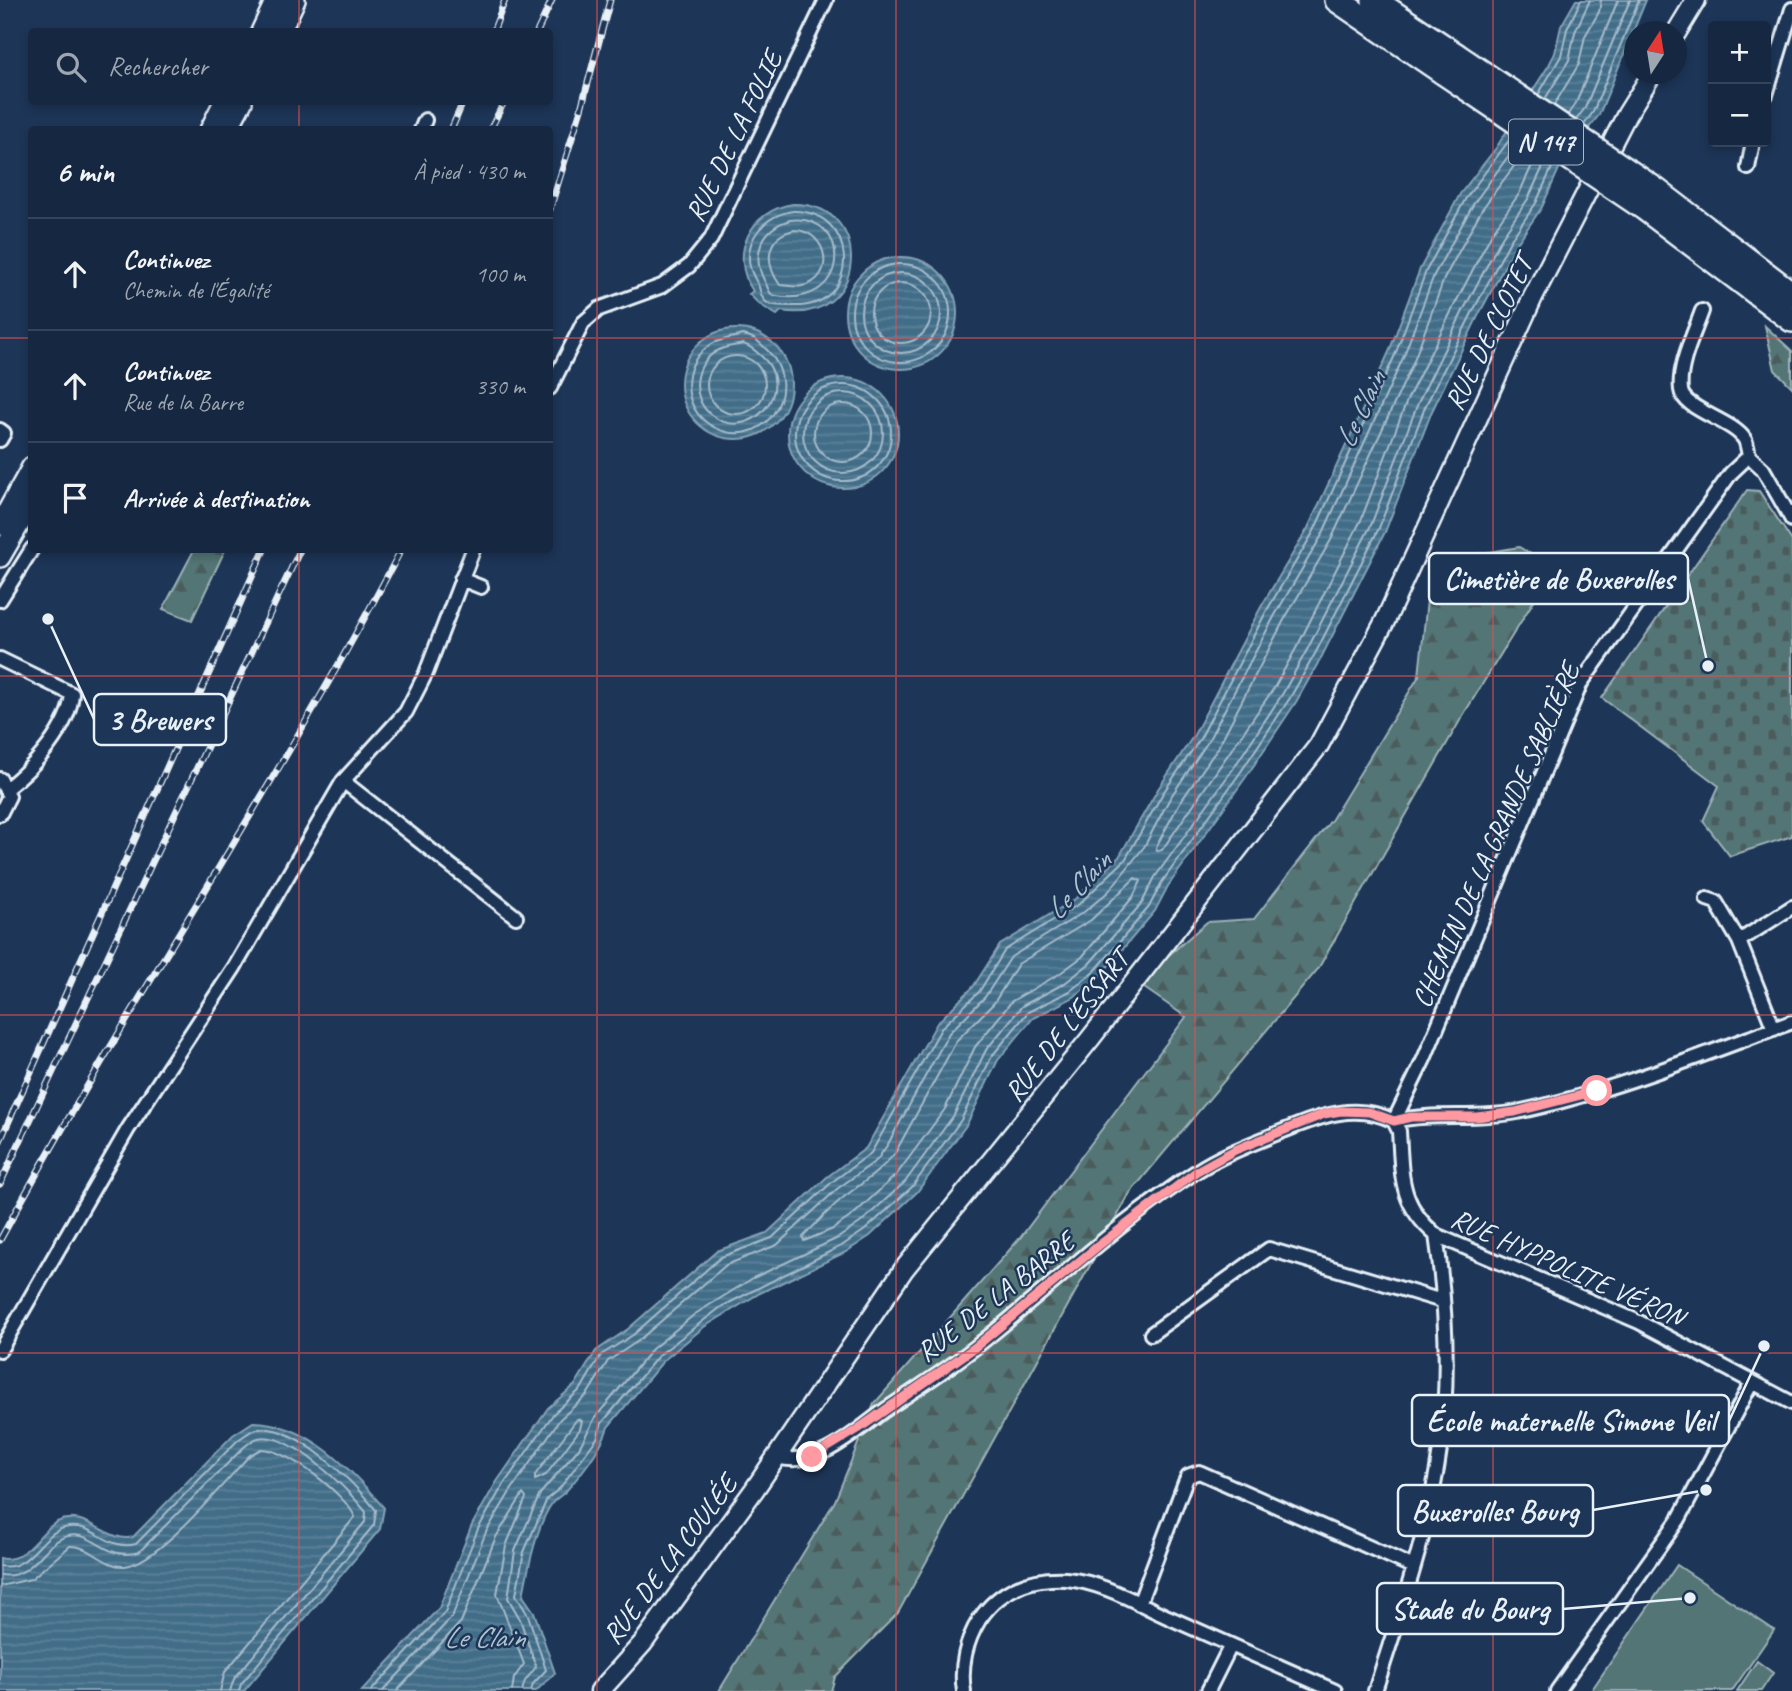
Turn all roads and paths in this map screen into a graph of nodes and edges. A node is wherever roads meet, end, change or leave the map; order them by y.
1 (276, 0) edge
2 (295, 0) edge
3 (826, 0) edge
4 (1337, 0) edge
5 (1374, 0) edge
6 (1696, 0) edge
7 (1792, 9) edge
8 (1683, 21) edge
9 (263, 28) edge
10 (281, 28) edge
11 (1450, 64) junction
12 (1646, 84) edge
13 (1769, 84) edge
14 (222, 105) edge
15 (240, 105) edge
16 (212, 126) edge
17 (229, 126) edge
18 (1752, 147) edge
19 (1748, 168) dead end
20 (1651, 200) junction
21 (1792, 294) edge
22 (1702, 310) dead end
23 (1792, 320) edge
24 (553, 382) edge
25 (1749, 456) junction
26 (28, 474) edge
27 (28, 509) edge
28 (1792, 520) edge
29 (0, 525) edge
30 (29, 553) edge
31 (472, 553) edge
32 (0, 557) edge
33 (461, 579) junction
34 (481, 587) dead end
35 (0, 600) edge
36 (1385, 621) joint
37 (0, 659) edge
38 (343, 781) junction
39 (4, 783) edge
40 (0, 814) edge
41 (1707, 899) dead end
42 (1792, 907) edge
43 (516, 917) dead end
44 (1739, 941) junction
45 (1792, 1022) edge
46 (1774, 1029) junction
47 (1394, 1121) junction
48 (1436, 1236) junction
49 (1442, 1301) junction
50 (1152, 1334) dead end
51 (0, 1350) edge
52 (1751, 1384) junction
53 (1792, 1403) edge
54 (778, 1457) junction
55 (1414, 1567) junction
56 (1139, 1604) junction
57 (1231, 1645) junction
58 (600, 1691) edge
59 (964, 1691) edge
60 (1208, 1691) edge
61 (1335, 1691) edge
62 (1375, 1691) edge
63 (1557, 1691) edge

1 - 9 main road
2 - 10 main road
3 - 24 street, RUE DE LA FOLIE
4 - 11 highway, N 147
5 - 11 highway, N 147
6 - 8 main road
7 - 13 street
11 - 20 highway, N 147, bridge
12 - 36 main road, RUE DE CLOTET
14 - 16 main road
15 - 17 main road
18 - 19 street
20 - 21 highway, N 147
20 - 23 highway, N 147
22 - 25 street
25 - 28 street
25 - 47 street, CHEMIN DE LA GRANDE SABLIÈRE
26 - 29 main road
27 - 32 main road
30 - 35 street
31 - 33 street
33 - 34 street
33 - 38 street
36 - 54 main road, RUE DE L'ESSART
37 - 39 street
38 - 43 street
38 - 51 street
39 - 40 street
41 - 44 street
42 - 44 street
44 - 46 street
45 - 46 street
46 - 47 street
47 - 48 street, RUE HYPPOLITE VÉRON
47 - 54 street, RUE DE LA BARRE
48 - 49 street
48 - 52 street, RUE HYPPOLITE VÉRON
49 - 50 street
49 - 55 street
52 - 53 street, RUE HYPPOLITE VÉRON
52 - 63 street
54 - 58 main road, RUE DE LA COULÉE
55 - 56 street
55 - 62 street
56 - 57 street
56 - 59 street
57 - 60 street
57 - 61 street

